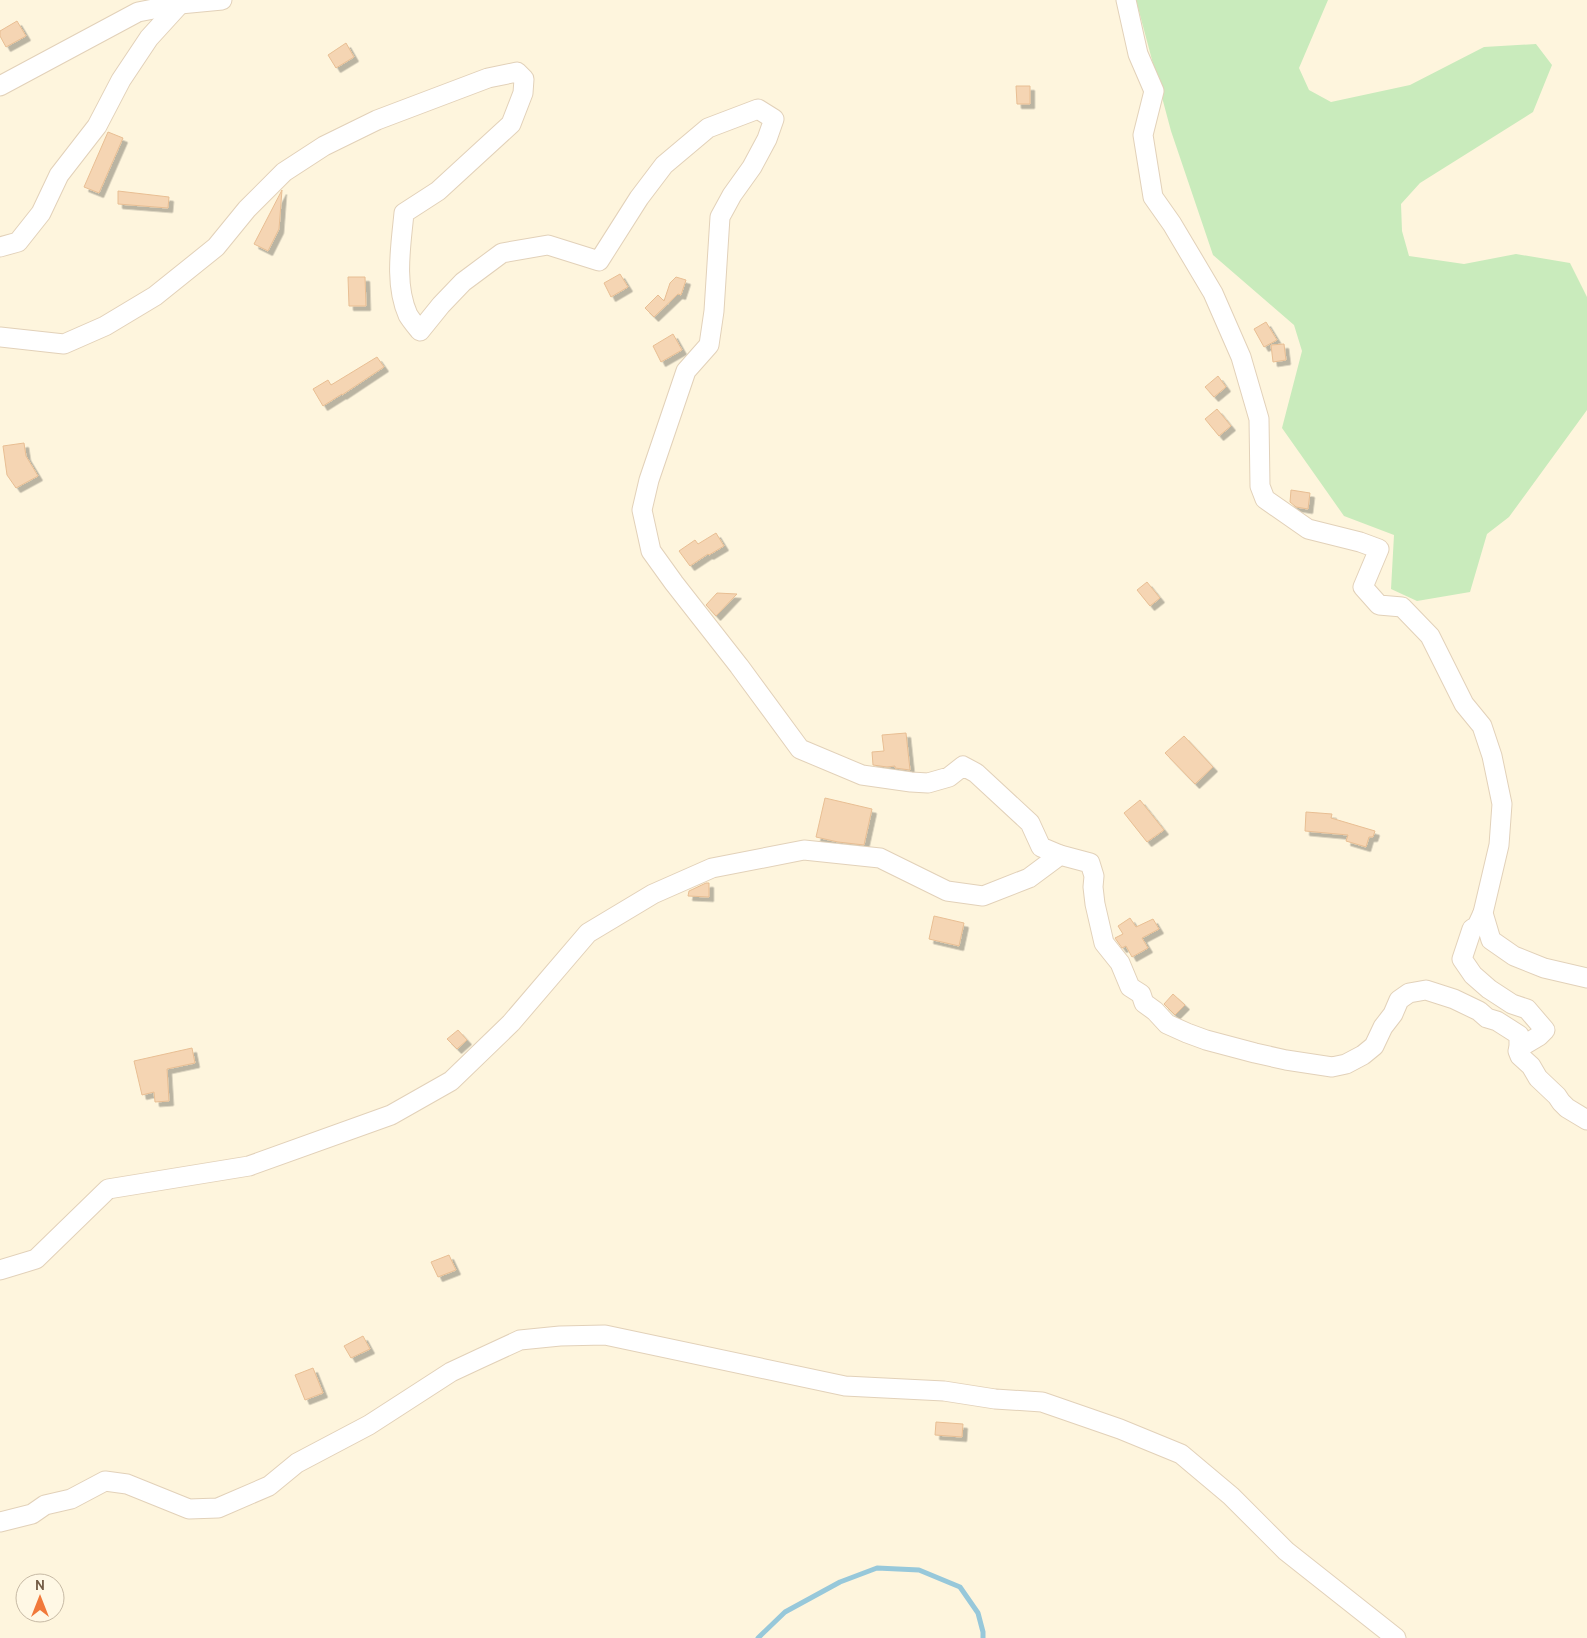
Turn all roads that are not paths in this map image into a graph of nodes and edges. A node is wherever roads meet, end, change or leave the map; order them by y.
1 (222, 0) edge
2 (1126, 0) edge
3 (180, 4) junction
4 (0, 86) edge
5 (0, 247) edge
6 (0, 337) edge
7 (1060, 855) junction
8 (1483, 913) junction
9 (1587, 978) edge
10 (1519, 1048) junction
11 (1587, 1120) edge
12 (0, 1270) edge
13 (0, 1522) edge
14 (1396, 1638) edge

1 - 3 street
2 - 8 street
3 - 4 street
3 - 5 street
6 - 7 street
7 - 10 street
7 - 12 street
8 - 9 street
8 - 10 street
10 - 11 street
13 - 14 street

